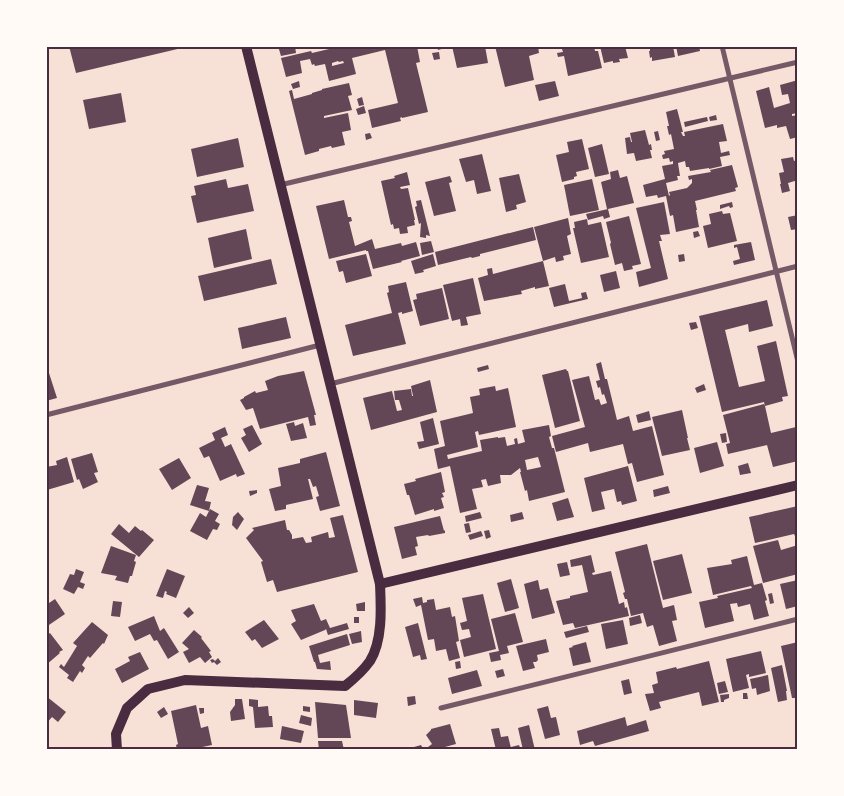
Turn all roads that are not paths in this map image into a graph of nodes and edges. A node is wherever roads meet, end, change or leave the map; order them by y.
1 (246, 46) edge
2 (722, 46) edge
3 (798, 62) edge
4 (730, 79) junction
5 (280, 185) junction
6 (798, 266) edge
7 (775, 272) junction
8 (320, 345) junction
9 (798, 362) edge
10 (330, 384) junction
11 (46, 415) edge
12 (798, 485) edge
13 (380, 584) junction
14 (798, 619) edge
15 (441, 708) dead end
16 (117, 750) edge

1 - 5 main road
2 - 4 street
3 - 4 street
4 - 5 street
4 - 7 street
5 - 8 main road
6 - 7 street
7 - 9 street
7 - 10 street
8 - 10 main road
8 - 11 street
10 - 13 main road
12 - 13 main road
13 - 16 main road
14 - 15 street

